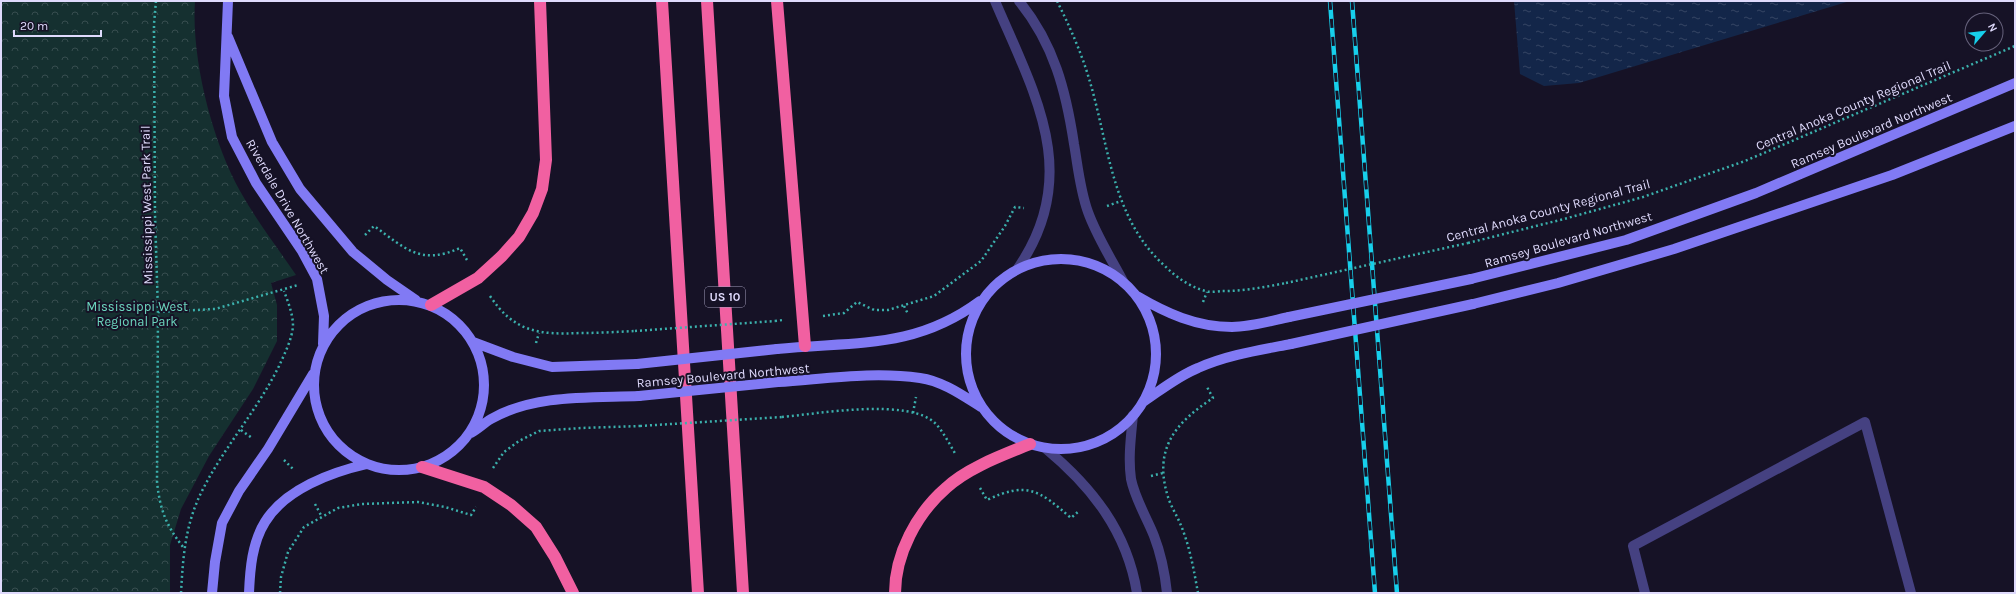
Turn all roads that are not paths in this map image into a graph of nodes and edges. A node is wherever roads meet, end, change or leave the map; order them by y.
1 (228, 1) edge
2 (540, 1) edge
3 (662, 1) edge
4 (707, 1) edge
5 (777, 1) edge
6 (995, 1) edge
7 (1020, 1) edge
8 (227, 33) junction
9 (2015, 83) edge
10 (2015, 126) edge
11 (1018, 268) junction
12 (1124, 283) junction
13 (1135, 295) junction
14 (983, 299) junction
15 (418, 301) junction
16 (432, 305) junction
17 (473, 342) junction
18 (322, 345) junction
19 (805, 346) junction
20 (314, 373) junction
21 (1143, 402) junction
22 (982, 407) junction
23 (1133, 415) junction
24 (468, 436) junction
25 (1030, 444) junction
26 (1046, 448) junction
27 (367, 464) junction
28 (422, 467) junction
29 (212, 593) edge
30 (249, 593) edge
31 (573, 593) edge
32 (698, 593) edge
33 (743, 593) edge
34 (896, 593) edge
35 (1137, 593) edge
36 (1167, 593) edge
37 (1645, 593) edge
38 (1911, 593) edge

1 - 8 street, Riverdale Drive Northwest
2 - 16 highway
3 - 32 highway
4 - 33 highway, US 10
5 - 19 highway
6 - 11 lane
7 - 12 lane
8 - 15 street, Riverdale Drive Northwest
8 - 18 street, Riverdale Drive Northwest
9 - 13 street, Ramsey Boulevard Northwest, bridge
10 - 21 street, bridge
11 - 12 street
11 - 14 street
12 - 13 street
13 - 21 street
14 - 19 street, Ramsey Boulevard Northwest
14 - 22 street
15 - 16 street
15 - 18 street
16 - 17 street
17 - 19 street, Ramsey Boulevard Northwest, bridge
17 - 24 street
18 - 20 street
20 - 27 street
20 - 29 street
21 - 23 street
22 - 24 street, Ramsey Boulevard Northwest, bridge
22 - 25 street
23 - 26 street
23 - 36 lane
24 - 28 street, Ramsey Boulevard Northwest
25 - 26 street
25 - 34 highway
26 - 35 lane
27 - 28 street, Ramsey Boulevard Northwest
27 - 30 street
28 - 31 highway
37 - 38 lane

